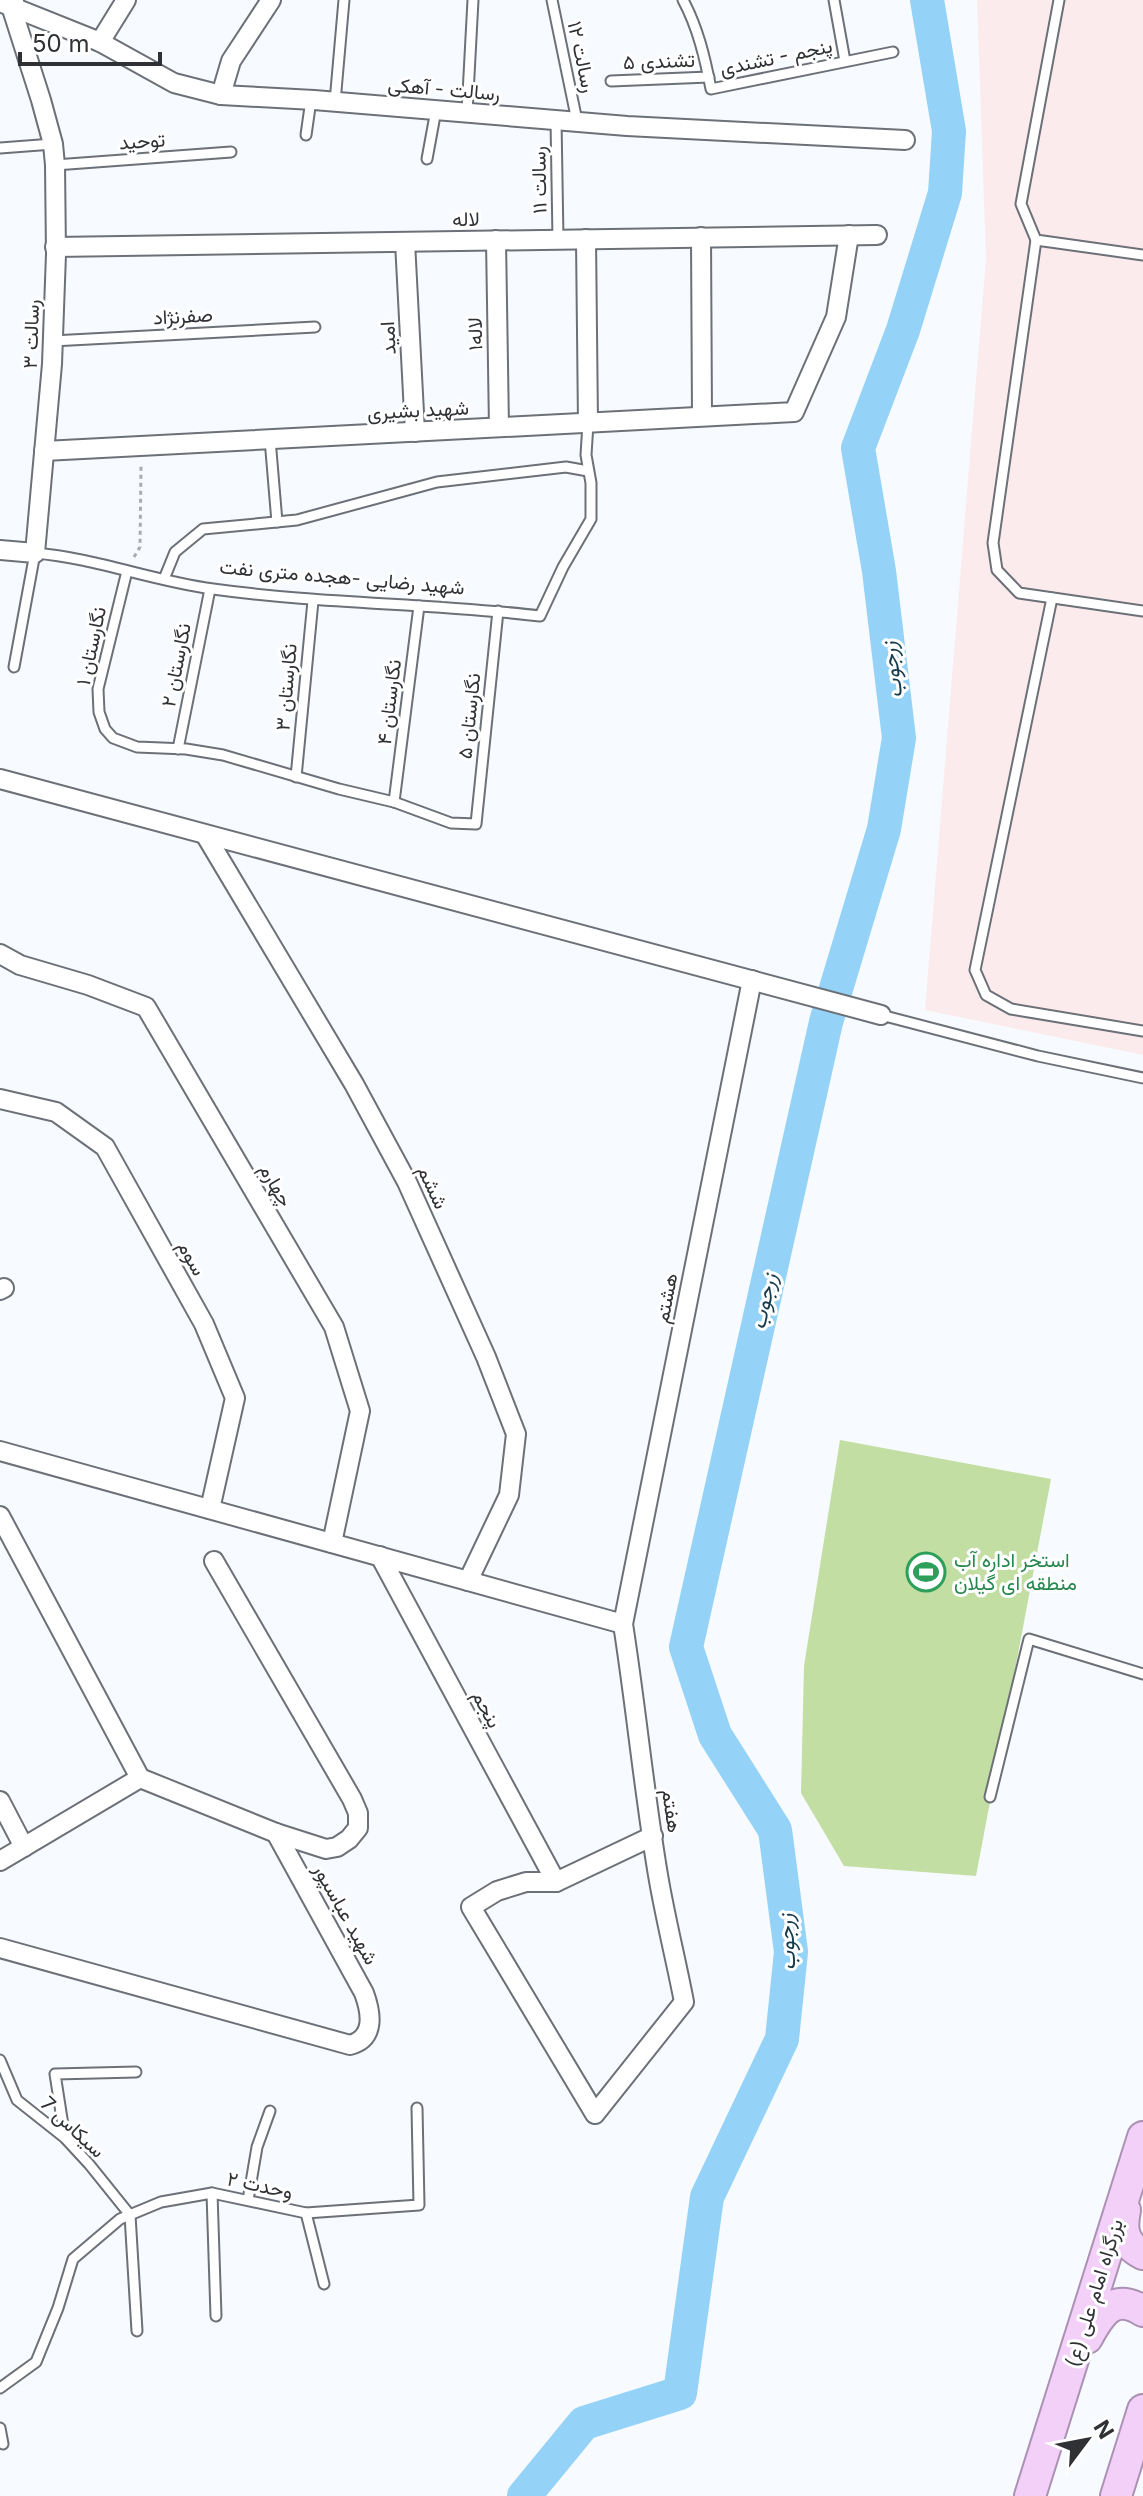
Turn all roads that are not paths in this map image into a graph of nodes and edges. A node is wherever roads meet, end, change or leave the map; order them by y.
1 (126, 0) edge
2 (271, 0) edge
3 (344, 0) edge
4 (473, 0) edge
5 (552, 0) edge
6 (683, 0) edge
7 (834, 0) edge
8 (1059, 0) edge
9 (8, 3) edge
10 (100, 42) junction
11 (893, 52) dead end
12 (845, 61) junction
13 (709, 77) junction
14 (611, 81) dead end
15 (221, 95) junction
16 (311, 100) junction
17 (335, 102) junction
18 (436, 110) junction
19 (467, 113) junction
20 (556, 120) junction
21 (577, 121) junction
22 (306, 135) dead end
23 (905, 140) dead end
24 (53, 144) junction
25 (0, 148) edge
26 (231, 152) dead end
27 (427, 159) dead end
28 (55, 165) junction
29 (849, 235) junction
30 (877, 235) dead end
31 (701, 237) junction
32 (558, 239) junction
33 (586, 239) junction
34 (496, 240) junction
35 (1036, 240) junction
36 (405, 242) junction
37 (55, 247) junction
38 (1143, 255) edge
39 (315, 327) dead end
40 (52, 341) junction
41 (702, 416) junction
42 (588, 423) junction
43 (499, 427) junction
44 (415, 432) junction
45 (270, 439) junction
46 (44, 451) junction
47 (588, 471) junction
48 (277, 522) junction
49 (0, 550) edge
50 (35, 553) junction
51 (127, 571) junction
52 (164, 579) junction
53 (210, 589) junction
54 (1052, 598) junction
55 (313, 601) junction
56 (419, 606) junction
57 (498, 611) junction
58 (1143, 611) edge
59 (14, 667) dead end
60 (178, 749) junction
61 (296, 777) junction
62 (0, 779) edge
63 (394, 802) junction
64 (206, 836) junction
65 (0, 954) edge
66 (758, 982) junction
67 (881, 1015) joint
68 (1143, 1031) edge
69 (1143, 1078) edge
70 (0, 1099) edge
71 (0, 1451) edge
72 (210, 1509) junction
73 (0, 1516) edge
74 (332, 1543) junction
75 (380, 1556) junction
76 (214, 1561) dead end
77 (468, 1581) junction
78 (623, 1624) junction
79 (1143, 1674) edge
80 (140, 1778) junction
81 (990, 1797) dead end
82 (0, 1801) edge
83 (276, 1833) junction
84 (653, 1836) junction
85 (24, 1847) junction
86 (0, 1861) edge
87 (556, 1882) junction
88 (0, 1948) edge
89 (0, 2060) edge
90 (136, 2072) dead end
91 (417, 2108) dead end
92 (270, 2111) dead end
93 (1143, 2137) edge
94 (65, 2138) junction
95 (1133, 2169) junction
96 (212, 2193) junction
97 (248, 2200) junction
98 (306, 2213) junction
99 (130, 2215) junction
100 (1143, 2254) edge
101 (324, 2284) dead end
102 (1143, 2311) edge
103 (216, 2316) dead end
104 (137, 2331) dead end
105 (1070, 2369) junction
106 (0, 2388) edge
107 (1143, 2410) edge
108 (0, 2428) edge
109 (3, 2444) dead end
110 (1030, 2496) edge
111 (1116, 2496) edge

1 - 10 street
2 - 15 street
3 - 17 lane
4 - 19 lane
5 - 21 lane, رسالت ۱۲
6 - 13 lane, پنجم - تشندی
7 - 12 lane
8 - 35 lane
9 - 10 street, رسالت - آهکی
9 - 24 street, رسالت ۳
10 - 15 street, رسالت - آهکی
11 - 12 lane, پنجم - تشندی
12 - 13 lane, پنجم - تشندی
13 - 14 lane, تشندی ۵
15 - 16 street, رسالت - آهکی
16 - 17 street, رسالت - آهکی
16 - 22 lane
17 - 18 street, رسالت - آهکی
18 - 19 street, رسالت - آهکی
18 - 27 lane
19 - 20 street, رسالت - آهکی
20 - 21 street, رسالت - آهکی
20 - 32 lane, رسالت ۱۱
21 - 23 street, رسالت - آهکی
24 - 25 lane
24 - 28 street, رسالت ۳
26 - 28 lane, توحید
28 - 37 street, رسالت ۳
29 - 30 street, لاله
29 - 31 street, لاله
29 - 41 street, شهید بشیری
31 - 33 street, لاله
31 - 41 street
32 - 33 street, لاله
32 - 34 street, لاله
33 - 42 street
34 - 36 street, لاله
34 - 43 street, لاله۱
35 - 38 lane
35 - 54 lane
36 - 37 street, لاله
36 - 44 street, امید
37 - 40 street, رسالت ۳
39 - 40 lane, صفرنژاد
40 - 46 street, رسالت ۳
41 - 42 street, شهید بشیری
42 - 43 street, شهید بشیری
42 - 47 lane
43 - 44 street, شهید بشیری
44 - 45 street, شهید بشیری
45 - 46 street, شهید بشیری
45 - 48 lane
46 - 50 street, رسالت ۳
47 - 48 lane
47 - 57 lane, شهید رضایی -هجده متری نفت
48 - 52 lane
49 - 50 street, شهید رضایی -هجده متری نفت
50 - 51 lane, شهید رضایی -هجده متری نفت
50 - 59 lane, رسالت ۳
51 - 52 lane, شهید رضایی -هجده متری نفت
51 - 60 lane, نگارستان ۱
52 - 53 lane, شهید رضایی -هجده متری نفت
53 - 55 lane, شهید رضایی -هجده متری نفت
53 - 60 lane, نگارستان ۲
54 - 58 lane
54 - 68 lane
55 - 56 lane, شهید رضایی -هجده متری نفت
55 - 61 lane, نگارستان ۳
56 - 57 lane, شهید رضایی -هجده متری نفت
56 - 63 lane, نگارستان ۴
57 - 63 lane, نگارستان ۵
60 - 61 lane
61 - 63 lane
62 - 64 street
64 - 66 street
64 - 77 street, ششم
65 - 74 street, چهارم
66 - 67 street
66 - 78 street, هشتم
67 - 69 lane
70 - 72 street, سوم
71 - 72 street
72 - 74 street
73 - 80 street
74 - 75 street
75 - 77 street
75 - 87 street, پنجم
76 - 83 street, شهید عباسپور
77 - 78 street
78 - 84 street, هفتم
79 - 81 lane
80 - 83 street
80 - 85 street
82 - 85 street
83 - 88 street, شهید عباسپور
84 - 87 street
84 - 87 street, هفتم
85 - 86 street
89 - 94 lane, سیکاس 7
90 - 94 lane
91 - 98 lane, وحدت ۲
92 - 97 lane
93 - 95 highway, بزرگراه امام علی (ع)
94 - 99 lane, سیکاس 7
95 - 100 highway
95 - 105 highway, بزرگراه امام علی (ع)
96 - 97 lane, وحدت ۲
96 - 99 lane, وحدت ۲
96 - 103 lane
97 - 98 lane, وحدت ۲
98 - 101 lane
99 - 104 lane
99 - 106 lane, وحدت ۲
102 - 105 highway
105 - 110 highway, بزرگراه امام علی (ع)
107 - 111 highway
108 - 109 lane

